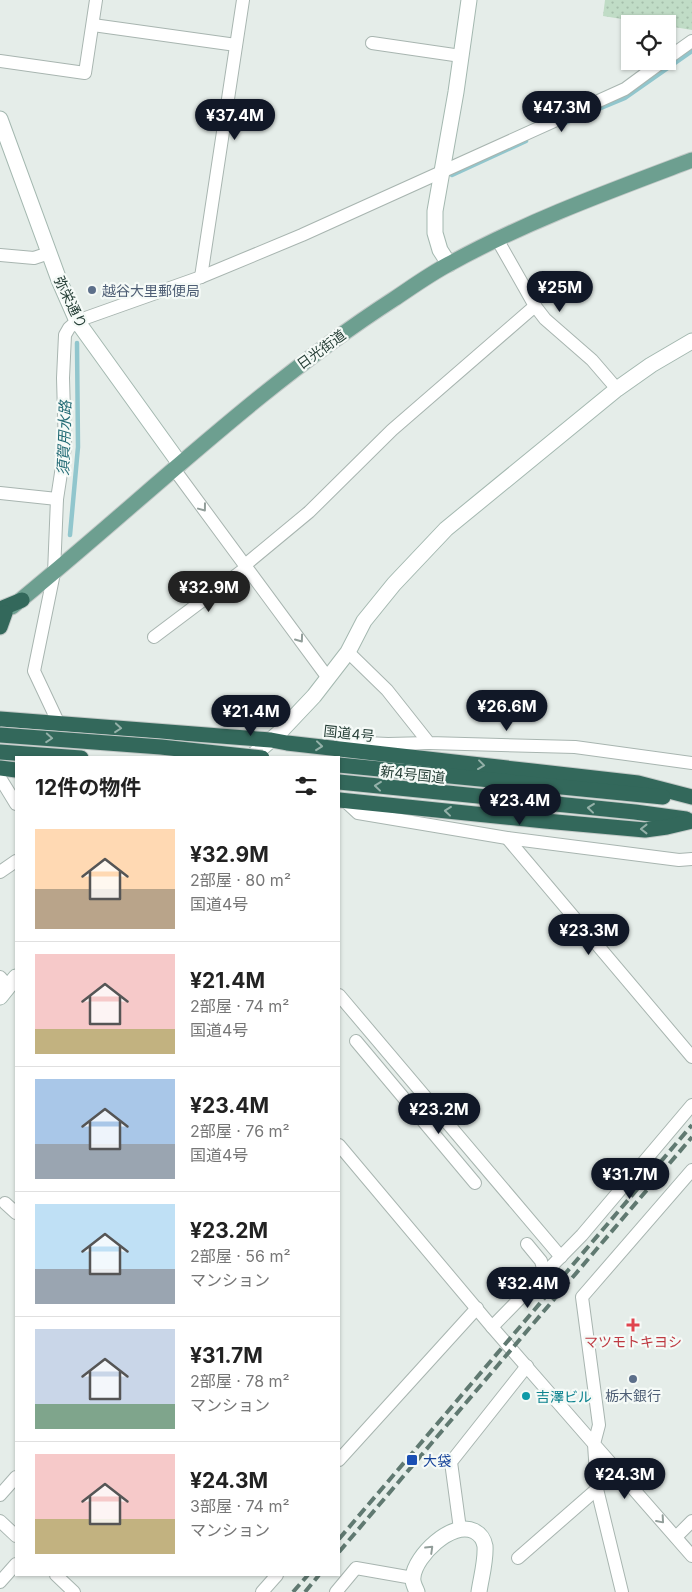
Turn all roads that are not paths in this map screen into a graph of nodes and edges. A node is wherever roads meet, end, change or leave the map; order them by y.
1 (96, 0) edge
2 (243, 0) edge
3 (469, 0) edge
4 (92, 25) junction
5 (692, 41) edge
6 (372, 43) dead end
7 (236, 45) junction
8 (676, 52) edge
9 (461, 56) junction
10 (0, 61) edge
11 (650, 70) edge
12 (0, 119) edge
13 (692, 160) edge
14 (442, 171) junction
15 (497, 239) junction
16 (49, 253) junction
17 (0, 255) edge
18 (449, 264) junction
19 (200, 277) junction
20 (535, 306) junction
21 (77, 321) junction
22 (692, 341) edge
23 (617, 389) junction
24 (177, 467) junction
25 (0, 494) edge
26 (57, 499) junction
27 (246, 566) junction
28 (54, 573) junction
29 (1, 617) edge
30 (154, 637) dead end
31 (348, 652) junction
32 (328, 678) junction
33 (0, 719) edge
34 (58, 722) junction
35 (0, 735) edge
36 (271, 740) junction
37 (429, 743) junction
38 (339, 748) junction
39 (0, 752) edge
40 (54, 756) edge
41 (243, 756) edge
42 (252, 756) edge
43 (692, 763) edge
44 (340, 765) edge
45 (0, 768) edge
46 (15, 770) edge
47 (0, 778) edge
48 (340, 782) edge
49 (692, 798) edge
50 (341, 800) edge
51 (15, 802) edge
52 (692, 820) edge
53 (508, 838) junction
54 (692, 858) edge
55 (15, 862) edge
56 (0, 872) edge
57 (340, 996) edge
58 (356, 1041) dead end
59 (692, 1057) edge
60 (692, 1105) edge
61 (439, 1113) junction
62 (426, 1124) junction
63 (340, 1146) edge
64 (692, 1170) edge
65 (475, 1183) dead end
66 (527, 1244) dead end
67 (561, 1257) junction
68 (544, 1272) junction
69 (477, 1308) junction
70 (492, 1327) junction
71 (527, 1366) junction
72 (594, 1444) junction
73 (340, 1459) edge
74 (15, 1478) edge
75 (597, 1489) junction
76 (0, 1495) edge
77 (692, 1520) edge
78 (0, 1521) edge
79 (460, 1529) junction
80 (15, 1535) edge
81 (676, 1537) junction
82 (692, 1556) edge
83 (518, 1558) dead end
84 (15, 1565) edge
85 (57, 1576) edge
86 (276, 1576) edge
87 (0, 1582) edge
88 (415, 1585) edge
89 (74, 1592) edge
90 (262, 1592) edge
91 (336, 1592) edge
92 (479, 1592) edge
93 (622, 1592) edge

1 - 4 street
2 - 7 street
3 - 9 street
4 - 7 street
4 - 10 street
5 - 8 street
6 - 9 street
7 - 19 street
9 - 14 street
11 - 14 street
12 - 16 street, 弥栄通り
13 - 15 main road, 日光街道
14 - 18 street
14 - 19 street
15 - 18 main road, 日光街道
15 - 20 street
16 - 17 street
16 - 21 street, 弥栄通り
18 - 24 main road, 日光街道
19 - 21 street
20 - 23 street
20 - 27 street
21 - 24 street, 弥栄通り
21 - 26 street
22 - 23 street
23 - 31 street
24 -> 27 street
24 - 28 main road, 日光街道
25 - 26 street
26 - 28 street
27 - 30 street
27 -> 32 street
28 - 29 main road, 日光街道
28 - 34 street
31 - 32 street
31 - 37 street
32 - 36 street
33 - 34 highway, 国道4号
34 -> 36 highway, 国道4号
35 -> 41 highway, bridge
36 -> 38 highway, 国道4号
36 - 42 street
37 - 38 street
37 - 43 street
38 -> 49 highway, 国道4号
39 - 40 highway
44 - 49 highway, 新4号国道
45 - 46 highway
47 - 51 street
52 -> 48 highway, 新4号国道
52 -> 50 highway
50 - 53 street
53 - 54 street
53 - 59 street
55 - 56 street
57 - 61 street
58 - 62 street
60 - 67 street
61 - 62 street
61 - 67 street
62 - 65 street
63 - 69 street
64 - 72 street
66 - 68 street
67 - 68 street
68 - 70 street
69 - 70 street
69 - 73 street
70 - 71 street
71 - 72 street
71 - 79 street
72 - 75 street
72 -> 81 street
74 - 76 street
75 - 83 street
75 - 93 street
77 - 81 street
78 - 80 street
88 -> 79 street
79 - 92 street
81 - 82 street
84 - 87 street
85 - 89 street
86 - 90 street
88 - 91 street

